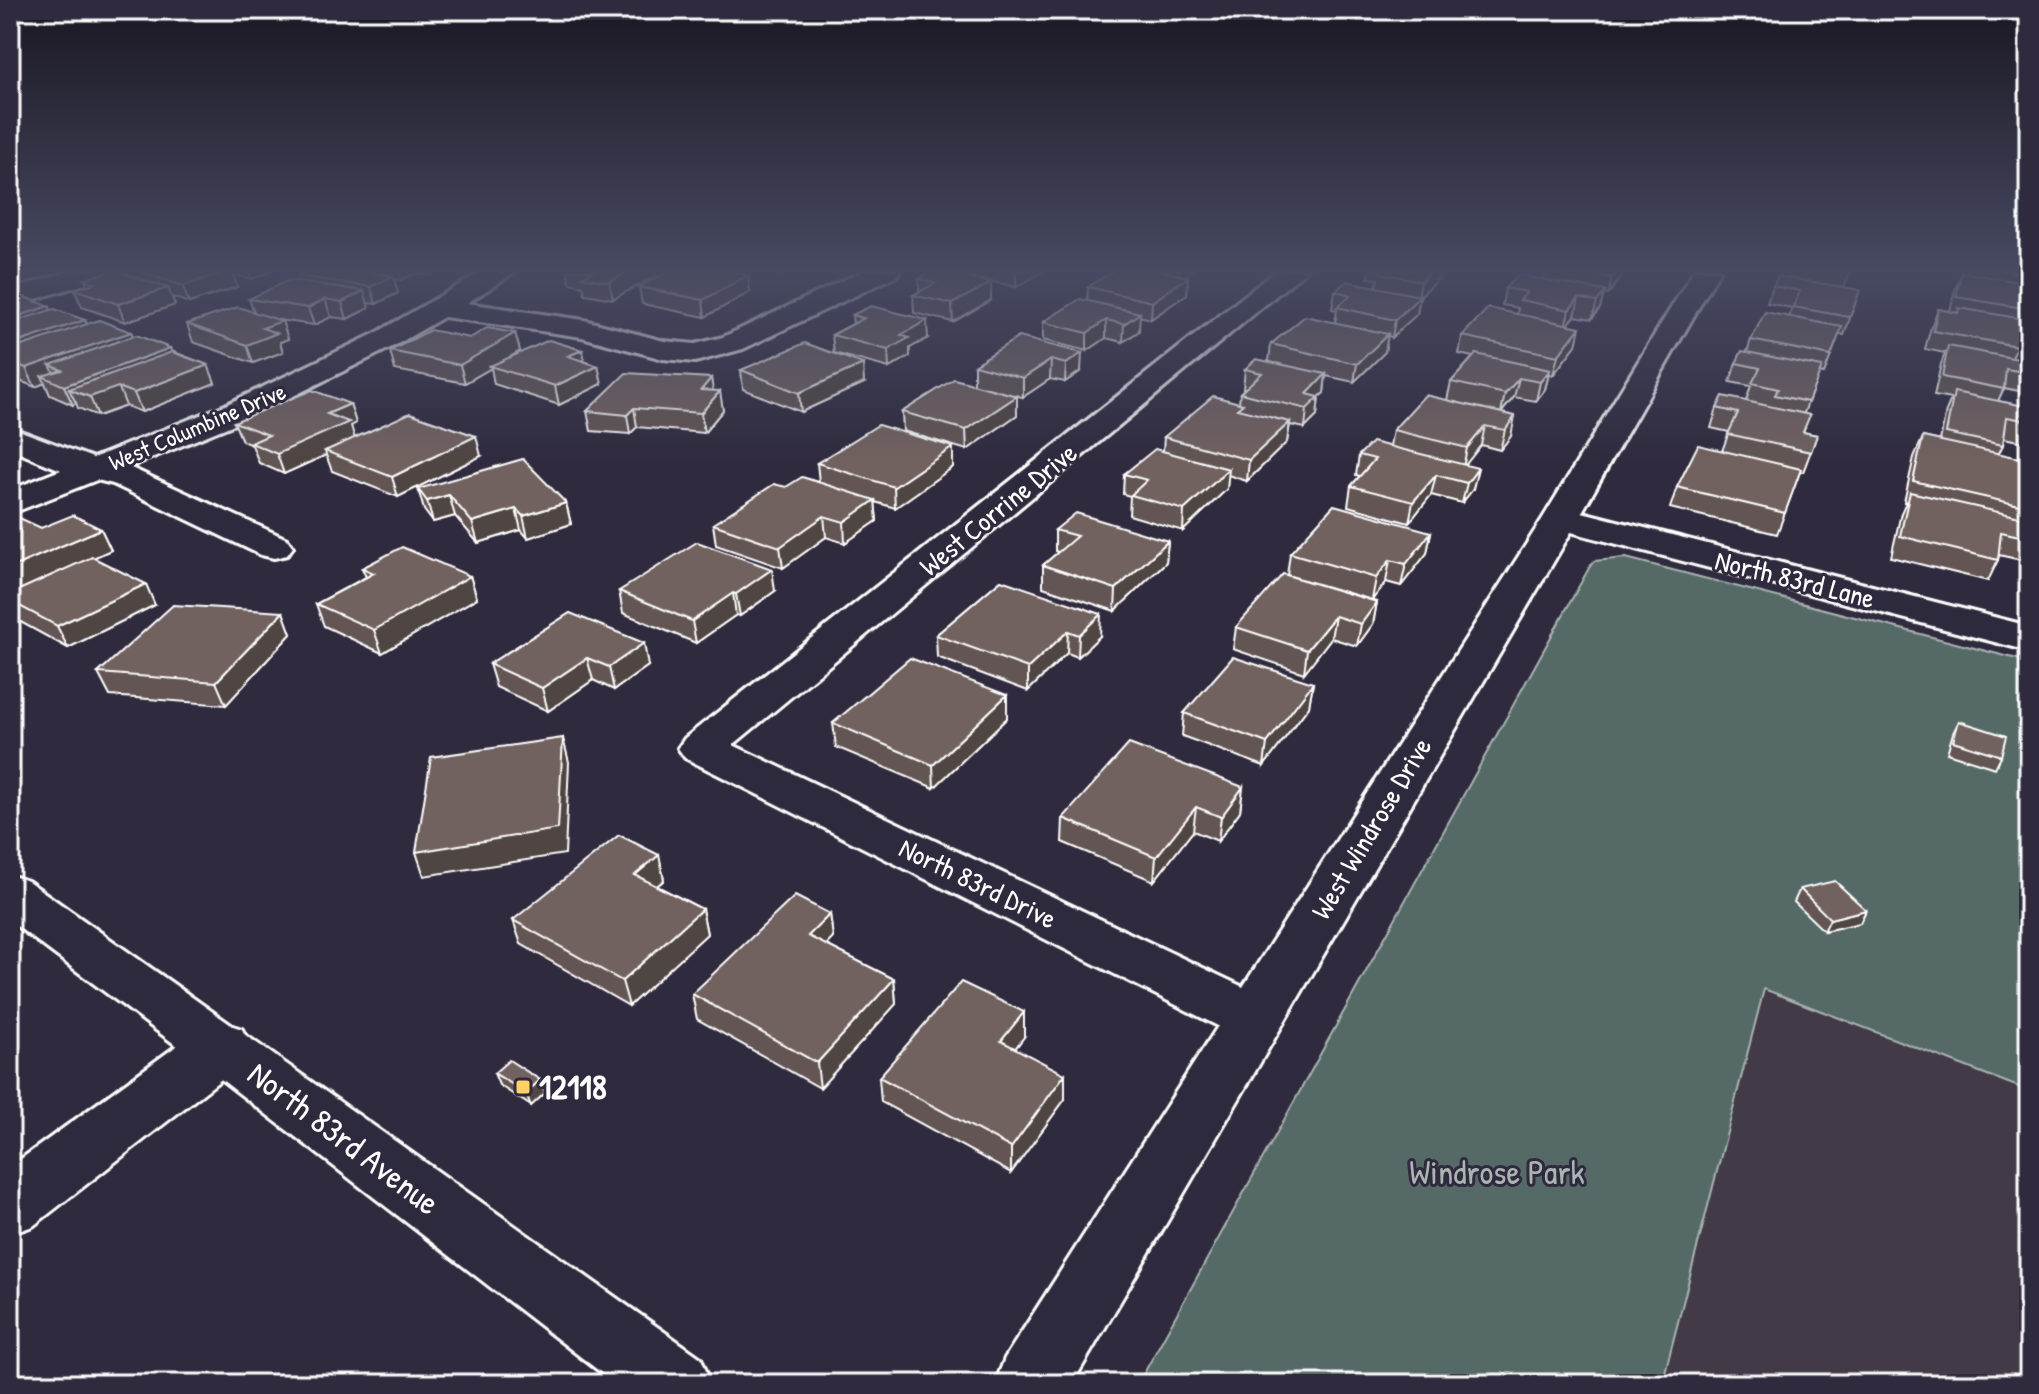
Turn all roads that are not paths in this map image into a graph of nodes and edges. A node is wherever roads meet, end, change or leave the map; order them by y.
1 (393, 335) edge
2 (607, 335) edge
3 (751, 335) edge
4 (1213, 335) edge
5 (1669, 335) edge
6 (10, 437) edge
7 (92, 470) junction
8 (10, 503) edge
9 (1561, 518) junction
10 (274, 547) dead end
11 (2029, 639) edge
12 (701, 748) joint
13 (10, 894) edge
14 (1255, 1018) junction
15 (221, 1046) junction
16 (10, 1205) edge
17 (675, 1384) edge
18 (1031, 1384) edge

1 - 7 street, West Columbine Drive
2 - 3 street
4 - 12 street, West Corrine Drive
5 - 9 street, West Windrose Drive
6 - 7 street
7 - 8 street, West Columbine Drive
7 - 10 street
9 - 11 street, North 83rd Lane
9 - 14 street, West Windrose Drive
12 - 14 street, North 83rd Drive
13 - 15 street, North 83rd Avenue
14 - 18 street, West Windrose Drive
15 - 16 street
15 - 17 street, North 83rd Avenue

